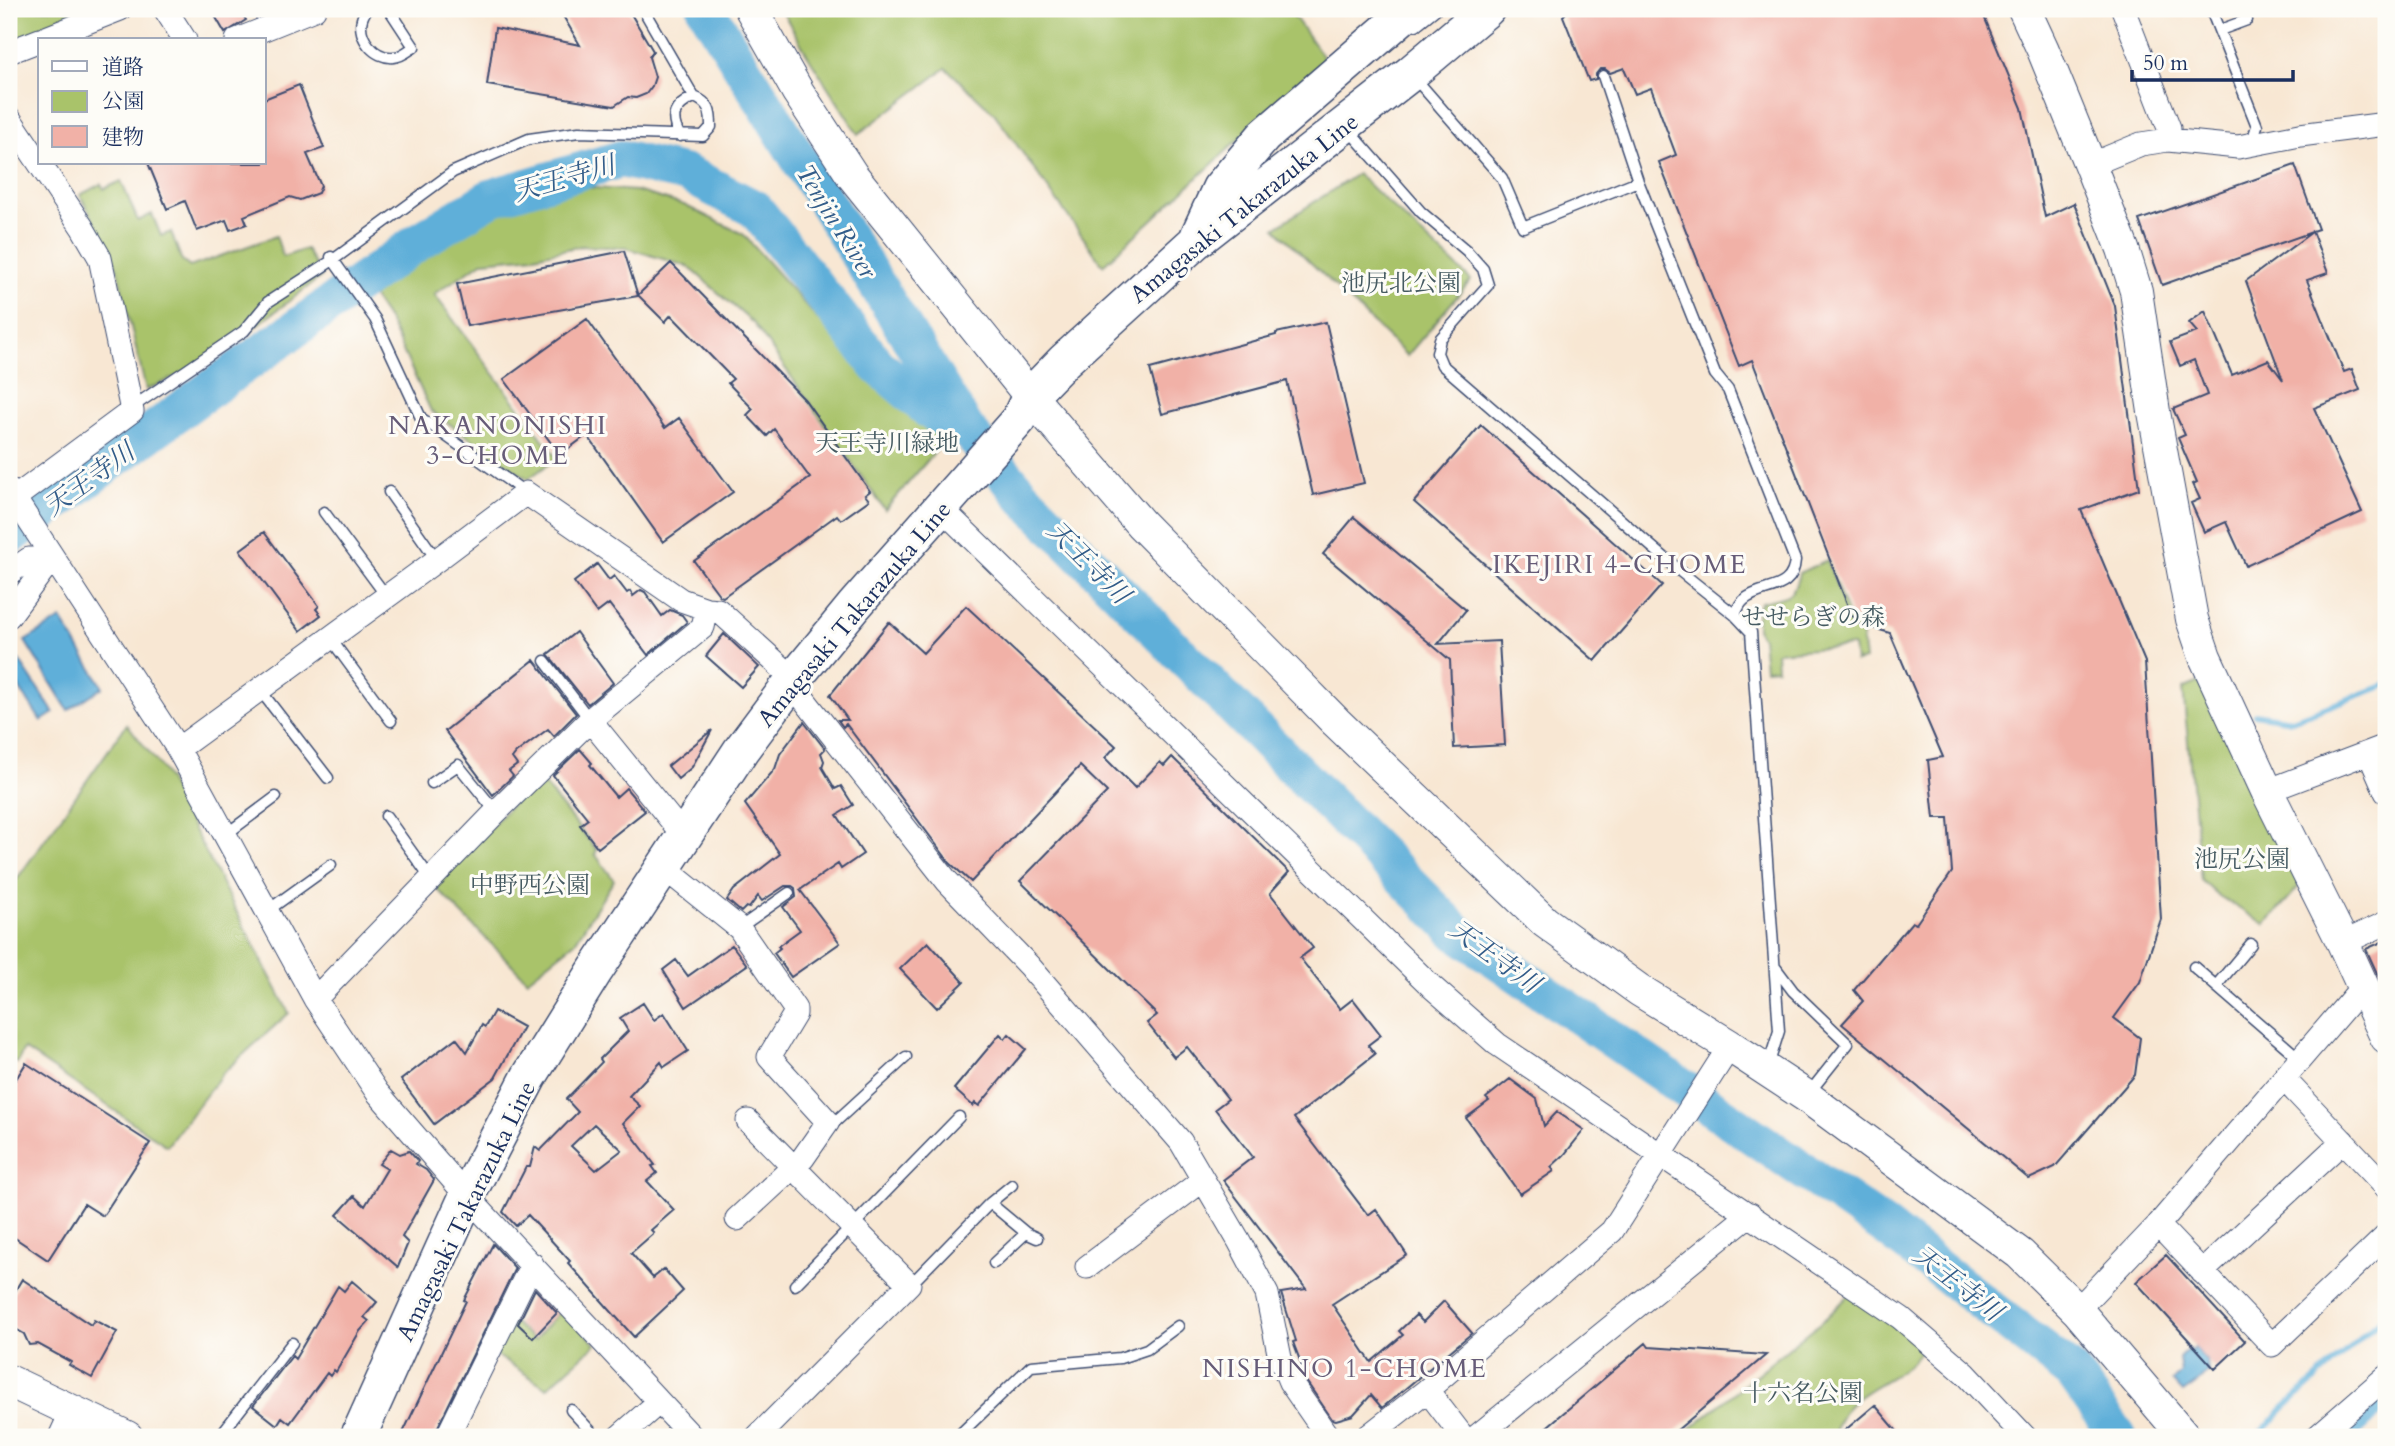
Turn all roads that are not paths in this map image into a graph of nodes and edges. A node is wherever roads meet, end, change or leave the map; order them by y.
1 (120, 9) edge
2 (165, 9) edge
3 (314, 9) edge
4 (367, 9) edge
5 (389, 9) edge
6 (643, 9) edge
7 (751, 9) edge
8 (1436, 9) edge
9 (1487, 9) edge
10 (2024, 9) edge
11 (2123, 9) edge
12 (2211, 9) edge
13 (2248, 20) dead end
14 (1409, 21) edge
15 (2220, 30) junction
16 (45, 38) edge
17 (184, 38) edge
18 (242, 38) edge
19 (38, 41) edge
20 (9, 52) edge
21 (1366, 64) dead end
22 (1411, 74) junction
23 (1603, 76) dead end
24 (694, 97) junction
25 (9, 118) edge
26 (2386, 124) edge
27 (1343, 125) junction
28 (680, 136) junction
29 (1264, 136) junction
30 (2168, 140) junction
31 (2251, 144) junction
32 (38, 161) edge
33 (40, 164) edge
34 (2090, 165) junction
35 (1638, 181) junction
36 (1195, 242) junction
37 (333, 260) junction
38 (1025, 407) junction
39 (131, 408) junction
40 (389, 492) dead end
41 (526, 493) junction
42 (12, 498) edge
43 (947, 503) junction
44 (324, 512) dead end
45 (48, 549) junction
46 (437, 560) junction
47 (9, 573) edge
48 (387, 597) junction
49 (707, 609) junction
50 (1735, 615) junction
51 (9, 616) edge
52 (330, 638) junction
53 (545, 661) dead end
54 (793, 681) junction
55 (260, 690) junction
56 (590, 720) junction
57 (391, 721) dead end
58 (178, 749) junction
59 (2378, 749) edge
60 (328, 778) dead end
61 (432, 783) dead end
62 (2267, 791) junction
63 (2386, 792) edge
64 (276, 797) dead end
65 (496, 812) junction
66 (386, 816) dead end
67 (225, 835) junction
68 (684, 836) junction
69 (331, 865) dead end
70 (663, 867) junction
71 (431, 879) junction
72 (789, 892) dead end
73 (267, 911) junction
74 (2386, 923) edge
75 (739, 928) junction
76 (2343, 943) junction
77 (2251, 944) dead end
78 (1774, 967) junction
79 (2194, 967) dead end
80 (2216, 986) junction
81 (2363, 986) junction
82 (315, 999) junction
83 (2386, 1037) edge
84 (1726, 1053) junction
85 (906, 1057) dead end
86 (2299, 1058) junction
87 (1767, 1070) junction
88 (2284, 1079) junction
89 (1806, 1096) junction
90 (959, 1117) dead end
91 (748, 1121) dead end
92 (828, 1122) junction
93 (2343, 1141) junction
94 (1662, 1152) junction
95 (794, 1166) junction
96 (1203, 1180) junction
97 (1012, 1185) dead end
98 (2386, 1187) edge
99 (467, 1196) junction
100 (990, 1203) junction
101 (1750, 1214) junction
102 (737, 1219) dead end
103 (851, 1226) junction
104 (2158, 1226) junction
105 (1026, 1233) junction
106 (2386, 1236) edge
107 (1038, 1238) dead end
108 (1097, 1256) dead end
109 (994, 1263) dead end
110 (532, 1264) junction
111 (2202, 1272) junction
112 (909, 1284) junction
113 (795, 1285) dead end
114 (2077, 1310) junction
115 (1178, 1326) dead end
116 (292, 1343) dead end
117 (2386, 1377) edge
118 (9, 1381) edge
119 (1427, 1390) junction
120 (659, 1403) junction
121 (570, 1410) dead end
122 (66, 1424) edge
123 (127, 1437) edge
124 (219, 1437) edge
125 (358, 1437) edge
126 (447, 1437) edge
127 (596, 1437) edge
128 (619, 1437) edge
129 (692, 1437) edge
130 (757, 1437) edge
131 (957, 1437) edge
132 (1328, 1437) edge
133 (1367, 1437) edge
134 (1463, 1437) edge
135 (1476, 1437) edge
136 (2025, 1437) edge
137 (2185, 1437) edge
138 (2317, 1437) edge

1 - 16 street
2 - 17 street
3 - 18 street
4 - 5 lane
6 - 24 lane
7 - 38 street
8 - 14 lane
9 - 22 main road, Amagasaki Takarazuka Line
10 - 34 street
11 - 30 street
12 - 15 lane
13 - 15 lane
14 - 29 main road
15 - 31 lane
19 - 20 street
21 - 29 lane
22 - 27 main road, Amagasaki Takarazuka Line
22 - 35 lane
23 - 35 lane
24 - 28 lane
24 - 28 lane
25 - 32 street
26 - 31 street
27 - 36 main road, Amagasaki Takarazuka Line
27 - 50 lane
28 - 37 lane
29 - 36 main road
30 - 31 street
30 - 34 street
33 - 39 street
34 - 62 street
35 - 50 lane
36 - 38 main road, Amagasaki Takarazuka Line
37 - 39 lane
37 - 41 lane
38 - 43 main road, Amagasaki Takarazuka Line
38 - 84 street
39 - 42 street
40 - 46 lane
41 - 46 street
41 - 49 street
42 - 45 street
43 - 54 main road, Amagasaki Takarazuka Line
43 - 94 street
44 - 48 lane
45 - 47 street
45 - 51 street
45 - 58 street
46 - 48 street
48 - 52 street
49 - 54 street
49 - 56 street
50 - 78 lane
52 - 55 street
52 - 57 lane
53 - 56 lane
54 - 68 main road, Amagasaki Takarazuka Line
54 - 96 street
55 - 58 street
55 - 60 lane
56 - 65 street
56 - 68 street
58 - 67 street
59 - 62 street
59 - 63 street
61 - 65 lane
62 - 76 street
64 - 67 lane
65 - 71 street
66 - 71 lane
67 - 73 street
68 - 70 main road, Amagasaki Takarazuka Line
69 - 73 lane
70 - 75 street
70 - 99 main road, Amagasaki Takarazuka Line
71 - 82 street
72 - 75 lane
73 - 82 street
74 - 76 street
75 - 92 street
76 - 81 street
77 - 80 lane
78 - 87 lane
78 - 89 lane
79 - 80 lane
80 - 86 lane
81 - 83 street
81 - 86 street
82 - 99 street
84 - 87 street
84 - 94 street
85 - 92 lane
86 - 88 street
87 - 89 street
88 - 93 street
88 - 104 street
89 - 114 street
90 - 103 lane
91 - 95 street
92 - 95 street
93 - 98 street
93 - 111 street
94 - 101 street
94 - 119 street
95 - 102 street
95 - 103 street
96 - 108 street
96 - 132 street
97 - 100 lane
99 - 110 street
99 - 125 main road, Amagasaki Takarazuka Line
100 - 105 lane
100 - 112 lane
101 - 135 street
101 - 136 street
103 - 112 street
103 - 113 lane
104 - 111 street
104 - 114 street
105 - 107 lane
105 - 109 lane
106 - 111 street
110 - 120 street
110 - 126 street
112 - 130 street
114 - 137 street
115 - 131 lane
116 - 124 lane
117 - 138 street
118 - 122 street
119 - 133 street
119 - 134 street
120 - 128 street
120 - 129 street
121 - 127 lane
122 - 123 street

